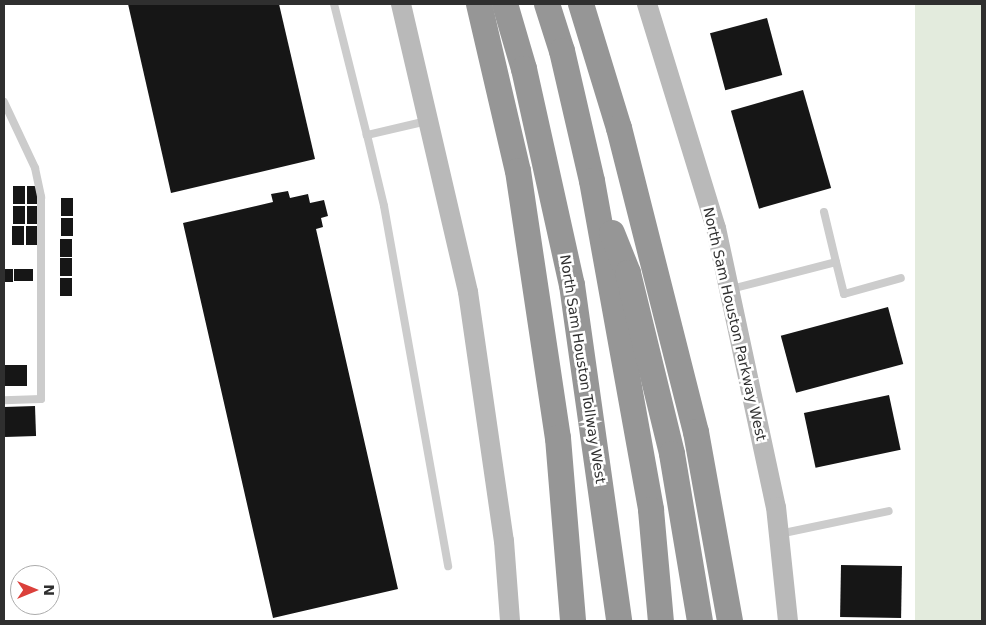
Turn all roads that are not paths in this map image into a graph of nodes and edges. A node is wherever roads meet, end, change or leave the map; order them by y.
1 (334, 4) edge
2 (401, 4) edge
3 (479, 4) edge
4 (504, 4) edge
5 (548, 4) edge
6 (581, 4) edge
7 (647, 4) edge
8 (4, 102) edge
9 (429, 121) junction
10 (368, 135) junction
11 (592, 181) junction
12 (824, 212) dead end
13 (836, 262) junction
14 (902, 278) dead end
15 (534, 283) junction
16 (729, 289) junction
17 (4, 400) edge
18 (889, 511) dead end
19 (779, 534) junction
20 (448, 566) dead end
21 (510, 621) edge
22 (562, 621) edge
23 (573, 621) edge
24 (618, 621) edge
25 (661, 621) edge
26 (700, 621) edge
27 (730, 621) edge
28 (788, 621) edge

1 - 10 lane
2 - 9 main road
3 - 15 highway
4 - 24 highway, North Sam Houston Tollway West
5 - 11 highway
6 - 27 highway
7 - 16 main road, North Sam Houston Parkway West
8 - 17 lane
9 - 10 lane
9 - 21 main road
10 - 20 lane
11 - 25 highway
11 - 26 highway
12 - 13 lane
13 - 14 lane
13 - 16 lane
15 - 22 highway
15 - 23 highway
16 - 19 main road, North Sam Houston Parkway West
18 - 19 lane
19 - 28 main road, North Sam Houston Parkway West

